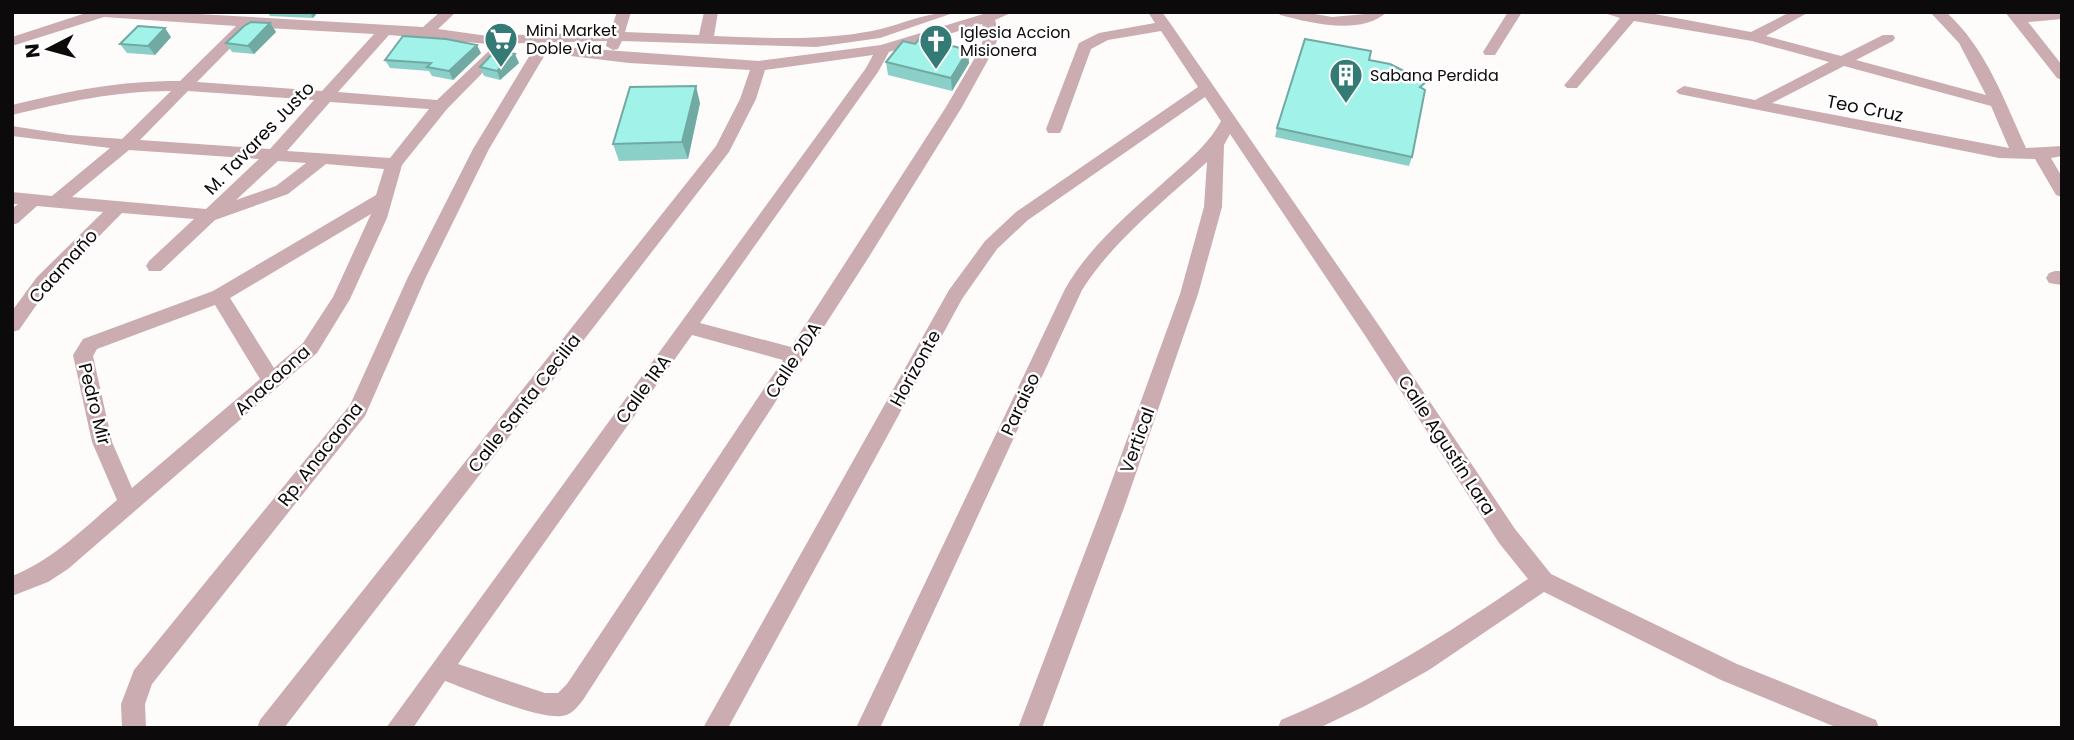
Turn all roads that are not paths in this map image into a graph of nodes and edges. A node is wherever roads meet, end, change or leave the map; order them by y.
1 (449, 12) edge
2 (624, 12) edge
3 (711, 12) edge
4 (949, 12) edge
5 (1285, 12) edge
6 (1380, 12) edge
7 (1515, 12) edge
8 (1608, 12) edge
9 (1802, 12) edge
10 (1937, 12) edge
11 (103, 13) edge
12 (1636, 14) edge
13 (997, 15) edge
14 (2015, 15) edge
15 (2062, 15) edge
16 (239, 19) edge
17 (1160, 19) edge
18 (385, 30) junction
19 (426, 32) junction
20 (618, 36) junction
21 (1753, 37) junction
22 (1888, 38) dead end
23 (706, 40) junction
24 (496, 41) junction
25 (12, 42) edge
26 (541, 48) junction
27 (883, 49) junction
28 (1490, 52) dead end
29 (2045, 55) junction
30 (2062, 55) edge
31 (608, 56) junction
32 (1844, 61) junction
33 (759, 66) junction
34 (2062, 75) edge
35 (1572, 85) dead end
36 (186, 86) junction
37 (1207, 88) junction
38 (1684, 91) dead end
39 (324, 98) junction
40 (1995, 102) junction
41 (441, 105) junction
42 (1755, 106) junction
43 (12, 110) edge
44 (1229, 121) junction
45 (1054, 129) dead end
46 (12, 131) edge
47 (127, 143) junction
48 (1216, 145) junction
49 (2053, 152) edge
50 (275, 154) junction
51 (2020, 154) junction
52 (322, 159) junction
53 (394, 164) junction
54 (2062, 191) edge
55 (12, 198) edge
56 (383, 199) junction
57 (32, 201) junction
58 (54, 203) junction
59 (117, 208) junction
60 (212, 215) junction
61 (12, 219) edge
62 (155, 266) dead end
63 (219, 296) junction
64 (12, 325) edge
65 (688, 327) junction
66 (796, 356) junction
67 (272, 382) junction
68 (129, 504) junction
69 (1543, 580) junction
70 (12, 586) edge
71 (441, 668) junction
72 (1832, 722) edge
73 (134, 728) edge
74 (268, 728) edge
75 (398, 728) edge
76 (715, 728) edge
77 (868, 728) edge
78 (1030, 728) edge
79 (1290, 728) edge
80 (1867, 728) edge

1 - 19 street
2 - 20 street
3 - 23 street
4 - 23 street
5 - 6 street
7 - 28 street
8 - 12 street
9 - 21 street
10 - 40 street
11 - 16 street
11 - 25 street
12 - 21 street
12 - 35 street
13 - 27 street
13 - 66 street, Calle 2DA
14 - 15 street
14 - 29 street
16 - 18 street
16 - 36 street
17 - 37 street, Calle Agustín Lara
17 - 45 street
18 - 19 street
18 - 39 street, M. Tavares Justo
19 - 24 street
20 - 23 street
20 - 24 street
20 - 31 street
21 - 32 street
22 - 32 street
24 - 26 street
24 - 41 street, Anacaona
26 - 31 street
26 - 73 street, Rp. Anacaona
27 - 33 street
27 - 65 street, Calle 1RA
29 - 30 street
29 - 34 street
31 - 33 street
32 - 40 street
32 - 42 street
33 - 74 street, Calle Santa Cecilia
36 - 39 street
36 - 43 street
36 - 47 street
37 - 44 street, Calle Agustín Lara
37 - 76 street, Horizonte
38 - 42 street, Teo Cruz
39 - 41 street
39 - 50 street, M. Tavares Justo
40 - 51 street
41 - 53 street, Anacaona
42 - 51 street, Teo Cruz
44 - 48 street, Paraiso
44 - 69 street, Calle Agustín Lara
46 - 47 street
47 - 50 street
47 - 58 street
48 - 77 street, Paraiso
48 - 78 street, Vertical
49 - 51 street, Teo Cruz
49 - 54 street
50 - 52 street
50 - 60 street, M. Tavares Justo
52 - 53 street
52 - 60 street
53 - 56 street, Anacaona
55 - 57 street
56 - 63 street
56 - 67 street, Anacaona
57 - 58 street
57 - 61 street
58 - 59 street
59 - 60 street
59 - 64 street, Caamaño
60 - 62 street, M. Tavares Justo
63 - 67 street
63 - 68 street, Pedro Mir
65 - 66 street
65 - 71 street, Calle 1RA
66 - 71 street, Calle 2DA
67 - 68 street, Anacaona
68 - 70 street, Anacaona
69 - 72 street, Calle Agustín Lara
69 - 79 street
71 - 75 street, Calle 1RA
72 - 80 street, Calle Agustín Lara

